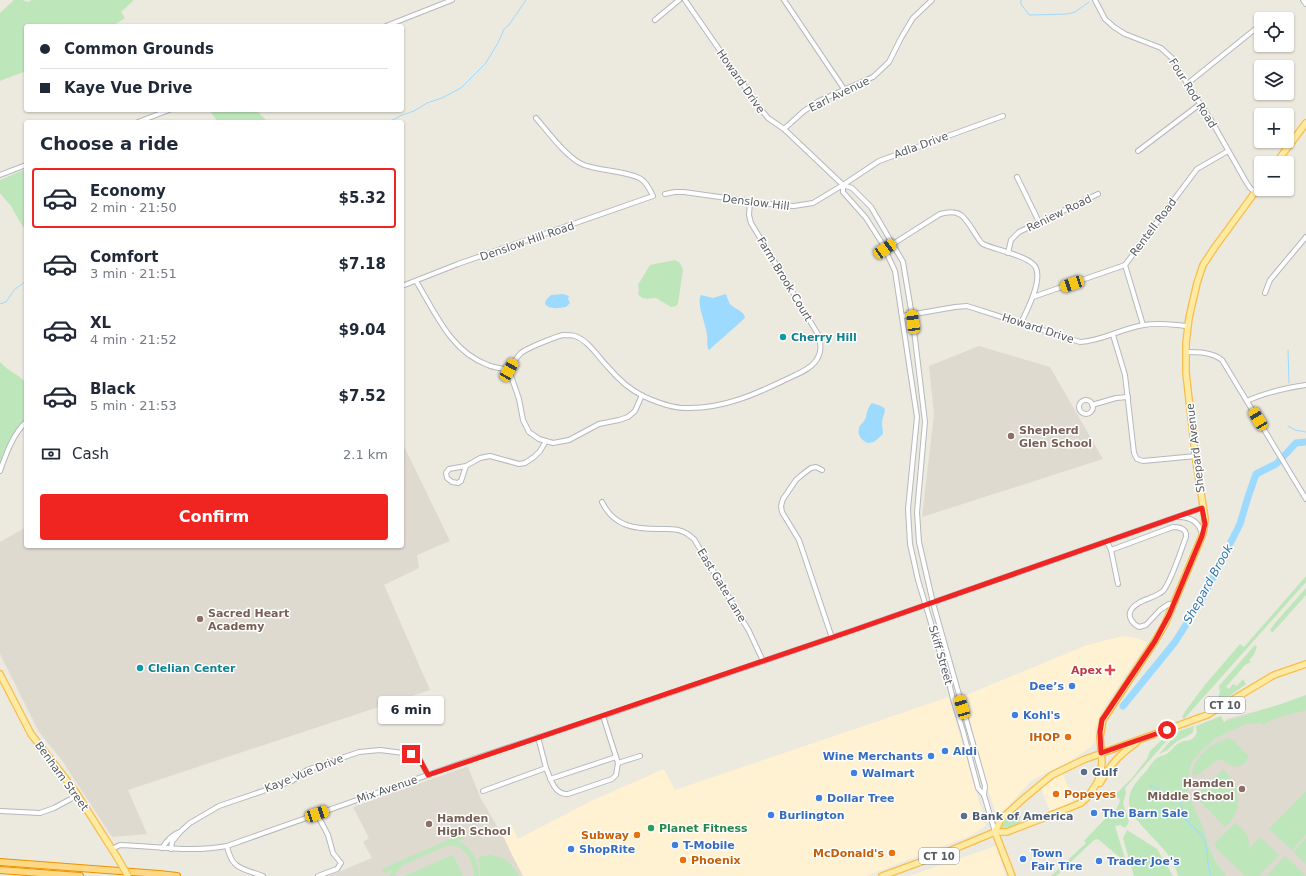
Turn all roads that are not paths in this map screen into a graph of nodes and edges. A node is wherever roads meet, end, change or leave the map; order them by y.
1 (452, 0) edge
2 (679, 0) edge
3 (685, 0) edge
4 (784, 0) edge
5 (932, 0) edge
6 (1095, 0) edge
7 (1303, 0) edge
8 (1306, 4) edge
9 (655, 20) dead end
10 (391, 24) edge
11 (1254, 30) edge
12 (1187, 84) junction
13 (844, 89) junction
14 (1200, 104) junction
15 (164, 112) edge
16 (1003, 116) dead end
17 (536, 118) dead end
18 (143, 120) edge
19 (1306, 123) edge
20 (784, 129) junction
21 (1138, 151) dead end
22 (1228, 151) junction
23 (1281, 156) edge
24 (24, 166) edge
25 (0, 175) edge
26 (1017, 177) dead end
27 (843, 185) junction
28 (1254, 191) edge
29 (1254, 193) edge
30 (664, 194) dead end
31 (1098, 194) dead end
32 (750, 201) junction
33 (1039, 222) junction
34 (1306, 237) edge
35 (892, 243) junction
36 (885, 249) junction
37 (1008, 253) junction
38 (1125, 266) junction
39 (416, 281) junction
40 (404, 285) edge
41 (1265, 293) dead end
42 (1033, 297) junction
43 (912, 314) junction
44 (903, 316) junction
45 (1022, 323) junction
46 (1143, 325) junction
47 (1188, 326) junction
48 (1113, 335) junction
49 (1186, 352) junction
50 (509, 370) junction
51 (1306, 385) edge
52 (642, 395) junction
53 (1128, 397) junction
54 (1247, 401) junction
55 (1092, 405) dead end
56 (24, 424) edge
57 (917, 427) junction
58 (925, 428) junction
59 (546, 441) junction
60 (1196, 456) junction
61 (913, 463) junction
62 (921, 464) junction
63 (466, 466) junction
64 (822, 470) dead end
65 (0, 471) edge
66 (1306, 499) edge
67 (602, 502) dead end
68 (1202, 508) junction
69 (1173, 518) junction
70 (1202, 536) junction
71 (919, 542) junction
72 (1107, 542) junction
73 (910, 544) junction
74 (1111, 550) junction
75 (1118, 584) dead end
76 (933, 603) junction
77 (927, 605) junction
78 (1174, 606) junction
79 (832, 638) junction
80 (763, 661) junction
81 (1306, 664) edge
82 (0, 674) edge
83 (604, 716) junction
84 (538, 738) junction
85 (1141, 740) junction
86 (1101, 753) junction
87 (640, 756) dead end
88 (616, 757) junction
89 (618, 763) junction
90 (546, 768) junction
91 (428, 775) junction
92 (550, 779) junction
93 (483, 791) dead end
94 (1090, 794) junction
95 (78, 795) junction
96 (984, 795) junction
97 (0, 812) edge
98 (317, 814) junction
99 (180, 832) junction
100 (995, 832) junction
101 (227, 846) junction
102 (112, 848) junction
103 (162, 848) junction
104 (171, 849) junction
105 (0, 862) edge
106 (0, 870) edge
107 (80, 876) edge
108 (128, 876) edge
109 (177, 876) edge
110 (263, 876) edge
111 (318, 876) edge
112 (882, 876) edge
113 (1012, 876) edge

1 - 10 street
2 - 9 street
3 - 20 street, Howard Drive
4 - 13 street
5 - 13 street, Earl Avenue
6 - 12 street, Four Rod Road
7 - 8 street
11 - 12 street
12 - 14 street, Four Rod Road
13 - 20 street, Earl Avenue
14 - 21 street
14 - 22 street, Four Rod Road
15 - 18 street
16 - 27 street, Adla Drive
17 - 39 street, Denslow Hill Road
19 - 23 main road
20 - 27 street, Howard Drive
22 - 28 street, Four Rod Road
22 - 38 street, Rentell Road
24 - 25 street
26 - 33 street
27 - 32 street, Denslow Hill
27 - 35 street, Howard Drive
27 - 36 street, Howard Drive
29 - 47 main road, Shepard Avenue
30 - 32 street, Denslow Hill
31 - 33 street, Reniew Road
32 - 52 street, Farm Brook Court
33 - 37 street, Reniew Road
34 - 41 street
35 - 36 street
35 - 37 street
35 - 43 street, Howard Drive
36 - 44 street, Howard Drive
37 - 42 street
38 - 42 street
38 - 46 street, Rentell Road
39 - 40 street, Denslow Hill Road
39 - 50 street
42 - 45 street
43 - 44 street, Howard Drive
43 - 45 street, Howard Drive
43 - 58 street, Howard Drive
44 - 57 street, Howard Drive
45 - 48 street, Howard Drive
46 - 47 street, Howard Drive
46 - 48 street, Howard Drive
47 - 49 main road, Shepard Avenue
48 - 53 street
49 - 54 street
49 - 60 main road, Shepard Avenue
50 - 52 street, Farm Brook Court
50 - 59 street
51 - 54 street
52 - 59 street
53 - 55 street
53 - 60 street
54 - 66 street
56 - 65 street
57 - 58 street
57 - 61 street, Howard Drive
58 - 62 street, Howard Drive
59 - 63 street
60 - 68 main road, Shepard Avenue
61 - 62 street
61 - 73 street, Howard Drive
62 - 71 street, Howard Drive
63 - 63 street
64 - 79 street
67 - 80 street, East Gate Lane
68 - 69 street, Mix Avenue
68 - 70 main road, Shepard Avenue
69 - 70 street
69 - 72 street, Mix Avenue
70 - 78 main road, Shepard Avenue
71 - 73 street
71 - 76 street, Skiff Street
72 - 74 street
72 - 76 street, Mix Avenue
73 - 77 street, Skiff Street
74 - 75 street
74 - 78 street
76 - 77 street, Mix Avenue
76 - 96 street, Skiff Street
77 - 79 street, Mix Avenue
77 - 96 street, Skiff Street
78 - 86 main road, Shepard Avenue
79 - 80 street, Mix Avenue
80 - 83 street, Mix Avenue
81 - 85 main road, CT 10
82 - 95 main road, Benham Street
83 - 84 street, Mix Avenue
83 - 88 street
84 - 90 street
84 - 91 street, Mix Avenue
85 - 86 main road, CT 10
85 - 94 main road, CT 10
86 - 94 main road, Shepard Avenue
86 - 100 main road, CT 10
87 - 89 street
88 - 89 street
88 - 92 street
89 - 92 street
90 - 92 street
90 - 93 street
91 - 98 street, Mix Avenue
91 - 99 street, Kaye Vue Drive
94 - 100 main road, CT 10
95 - 97 street
95 - 102 main road, Benham Street
96 - 100 street, Skiff Street
98 - 101 street, Mix Avenue
98 - 111 street
99 - 103 street, Kaye Vue Drive
99 - 104 street, Kaye Vue Drive
100 - 112 main road, CT 10
100 - 113 main road, Skiff Street
101 - 104 street, Mix Avenue
101 - 110 street
102 - 103 street, Mix Avenue
102 - 108 main road, Benham Street, bridge
103 - 104 street, Mix Avenue
105 - 109 highway
106 - 107 highway

